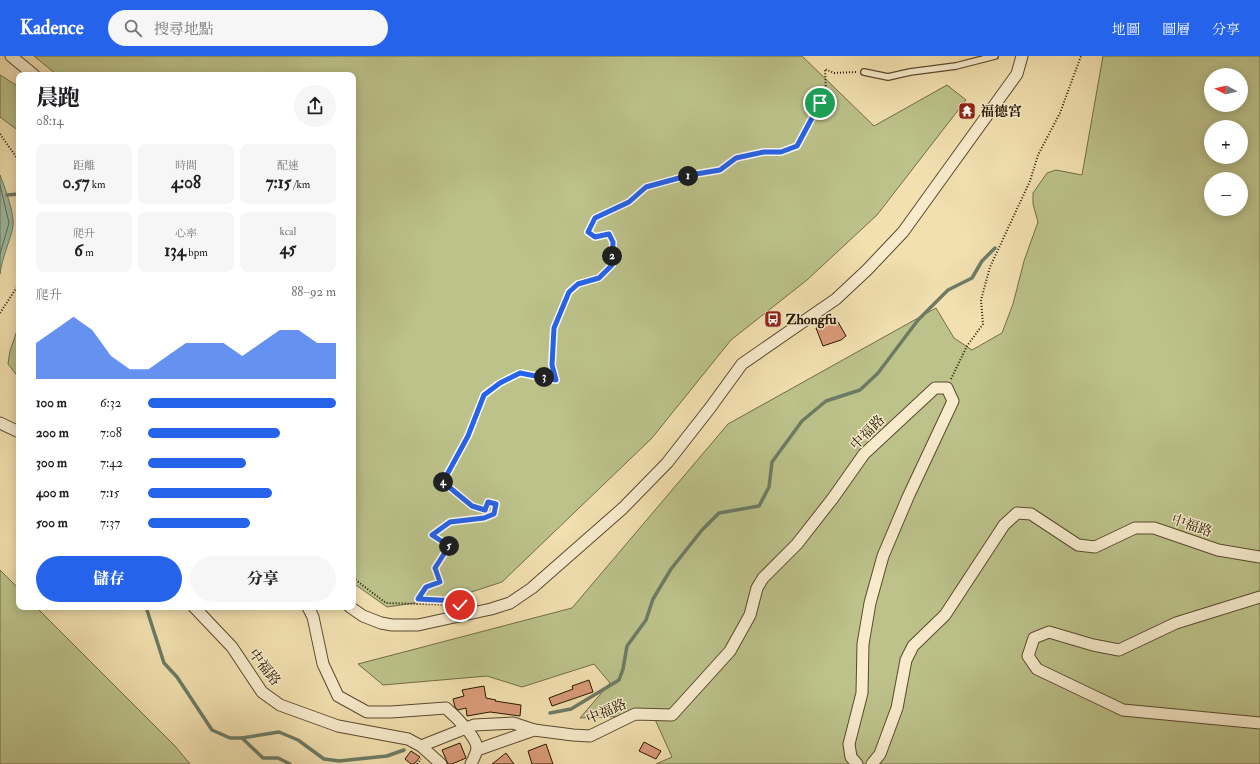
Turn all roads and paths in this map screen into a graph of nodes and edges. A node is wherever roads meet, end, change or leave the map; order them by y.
1 (11, 56) edge
2 (995, 56) edge
3 (1022, 56) edge
4 (1081, 56) edge
5 (30, 72) edge
6 (864, 72) joint
7 (0, 134) edge
8 (16, 157) edge
9 (16, 288) edge
10 (0, 312) edge
11 (947, 388) junction
12 (0, 423) edge
13 (16, 431) edge
14 (1260, 557) edge
15 (356, 580) edge
16 (1260, 597) edge
17 (197, 610) edge
18 (310, 610) edge
19 (354, 610) edge
20 (1260, 723) edge
21 (465, 729) junction
22 (534, 730) junction
23 (420, 746) junction
24 (477, 750) junction
25 (441, 764) edge
26 (471, 764) edge
27 (857, 764) edge
28 (872, 764) edge

1 - 5 street
2 - 6 lane
3 - 19 street
4 - 11 path
6 - 15 path
7 - 8 path
9 - 10 path
11 - 22 street, 中福路
11 - 27 street
12 - 13 street
14 - 28 street, 中福路
16 - 20 street
17 - 23 street, 中福路
18 - 21 street
21 - 22 street, 中福路
21 - 23 street, 中福路
21 - 24 street
22 - 24 street, 中福路
23 - 25 street
24 - 26 street

